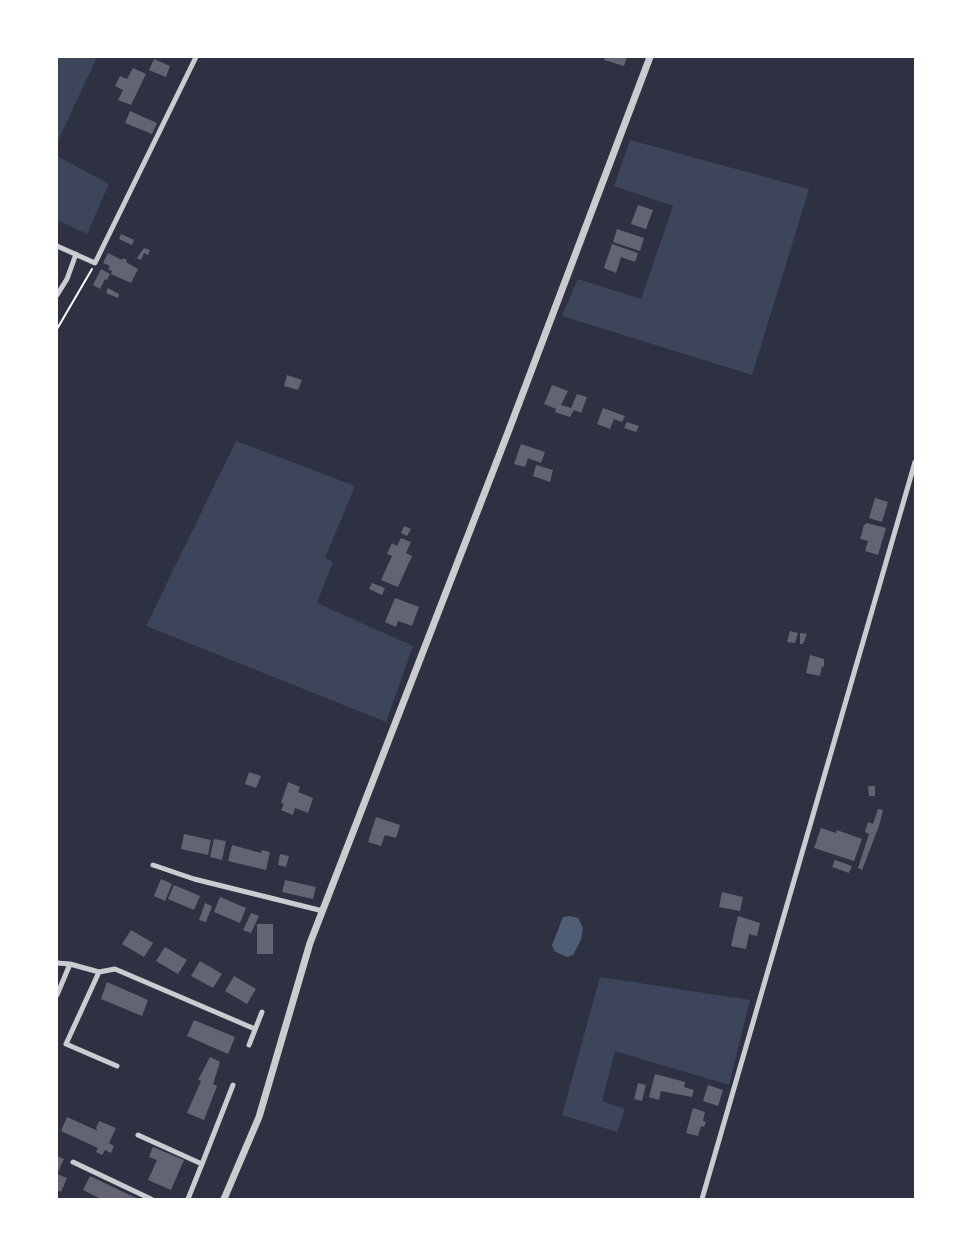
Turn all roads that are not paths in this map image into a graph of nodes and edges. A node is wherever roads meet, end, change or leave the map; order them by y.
1 (196, 57) edge
2 (650, 57) edge
3 (57, 246) edge
4 (76, 254) junction
5 (57, 295) edge
6 (915, 462) edge
7 (153, 865) dead end
8 (322, 911) junction
9 (57, 963) edge
10 (70, 964) junction
11 (99, 972) junction
12 (57, 995) edge
13 (262, 1012) dead end
14 (255, 1029) junction
15 (249, 1045) dead end
16 (117, 1066) dead end
17 (233, 1085) dead end
18 (138, 1135) dead end
19 (73, 1162) dead end
20 (202, 1164) junction
21 (151, 1199) edge
22 (188, 1199) edge
23 (224, 1199) edge
24 (702, 1199) edge

1 - 4 street
2 - 8 street
3 - 4 street
4 - 5 street
6 - 24 street
7 - 8 street
8 - 23 street
9 - 10 street
10 - 11 street
10 - 12 street
11 - 14 street
11 - 16 street
13 - 14 street
14 - 15 street
17 - 20 street
18 - 20 street
19 - 21 street
20 - 22 street

